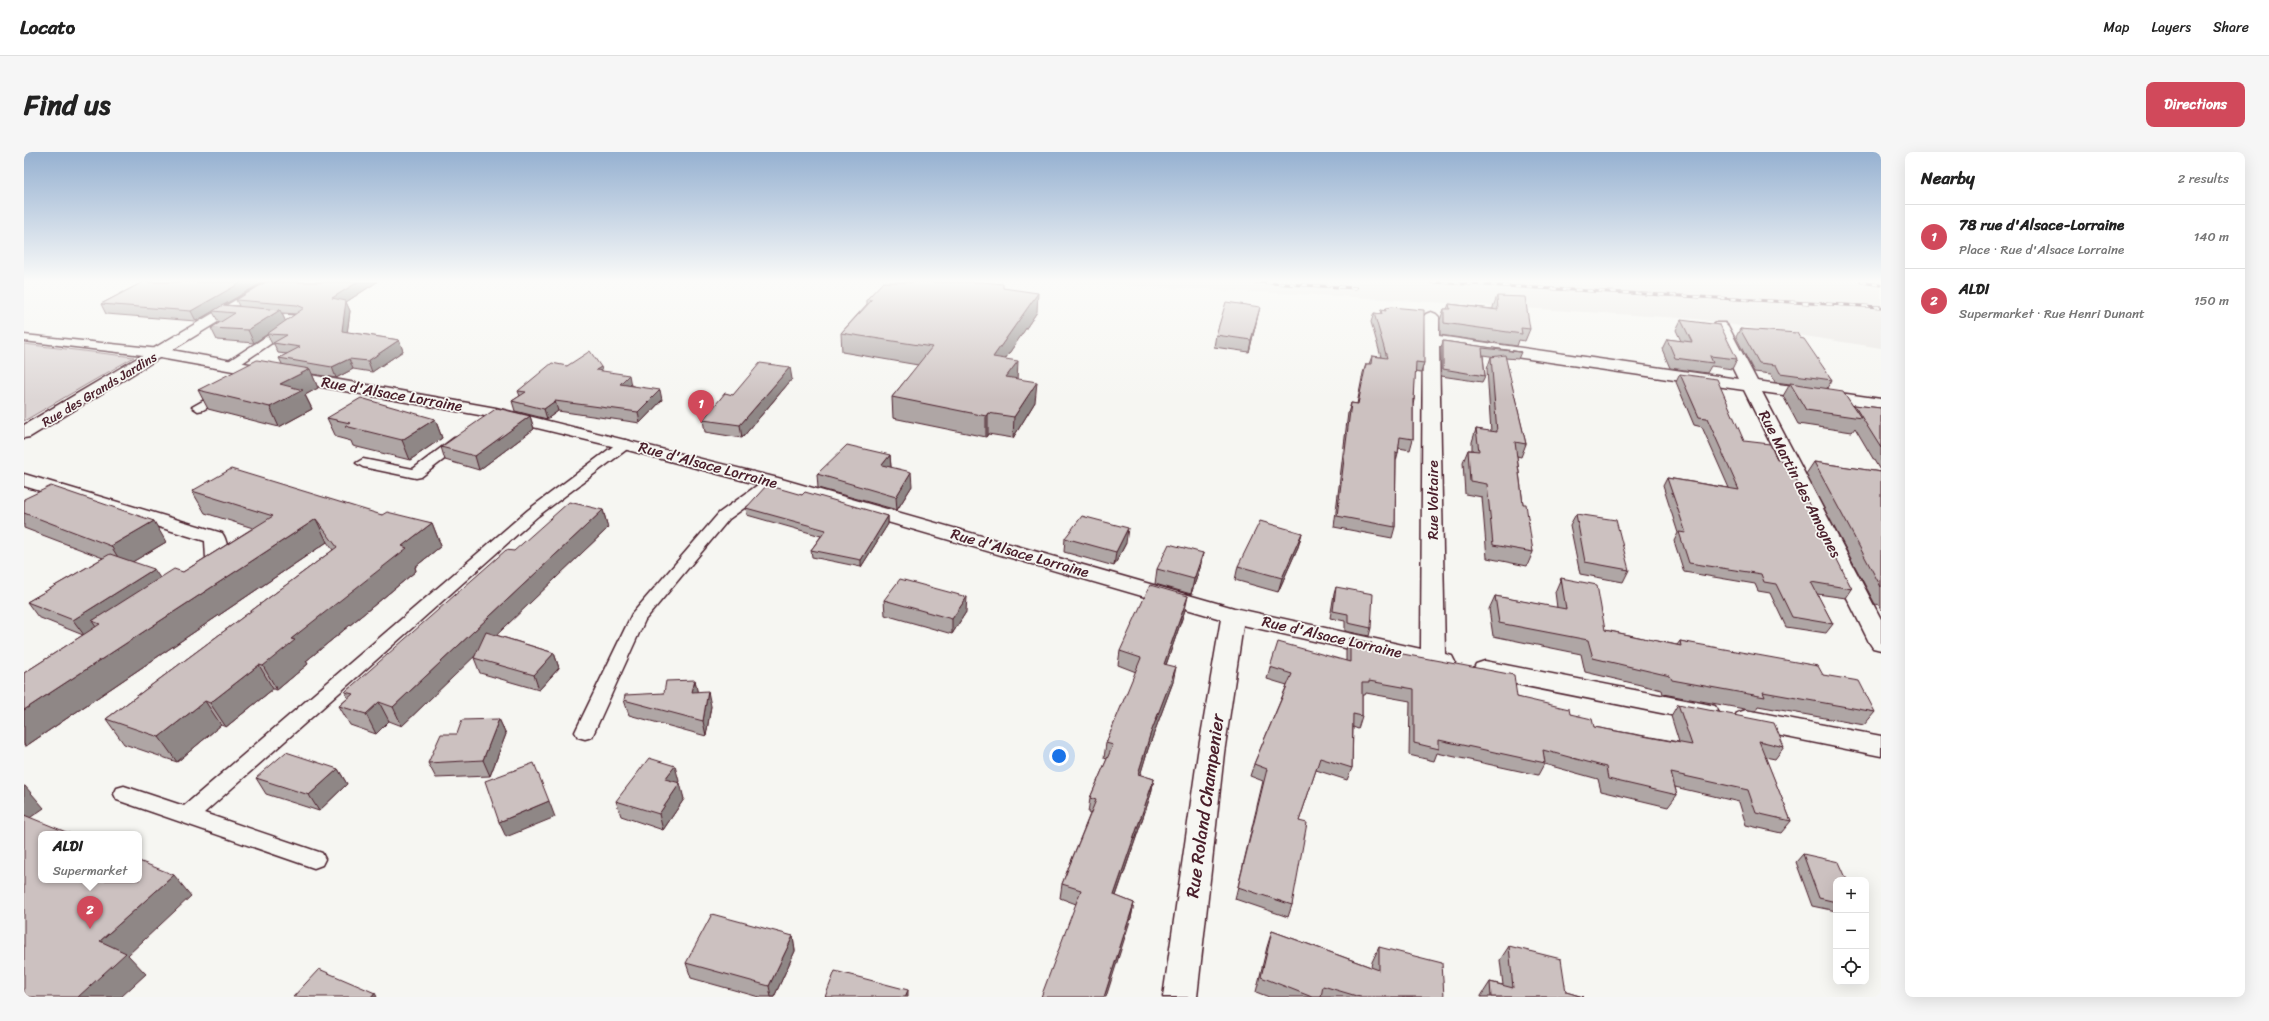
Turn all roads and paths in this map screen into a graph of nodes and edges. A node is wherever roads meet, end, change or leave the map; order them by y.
1 (223, 321) edge
2 (297, 321) edge
3 (1431, 321) edge
4 (1720, 326) edge
5 (24, 338) edge
6 (1432, 340) junction
7 (160, 353) junction
8 (231, 365) junction
9 (264, 371) junction
10 (1748, 385) junction
11 (1881, 404) edge
12 (198, 407) dead end
13 (471, 432) edge
14 (24, 434) edge
15 (625, 444) junction
16 (363, 462) dead end
17 (24, 480) edge
18 (771, 482) junction
19 (184, 583) edge
20 (1233, 614) junction
21 (1881, 642) edge
22 (1433, 660) junction
23 (585, 732) dead end
24 (1881, 746) edge
25 (124, 794) dead end
26 (187, 816) junction
27 (314, 859) dead end
28 (1180, 997) edge

1 - 7 street, Rue des Grands Jardins
2 - 8 lane
3 - 6 street, Rue Voltaire
4 - 10 street, Rue Martin des Amognes
5 - 7 lane
6 - 10 street
6 - 22 street, Rue Voltaire
7 - 8 street, Rue d'Alsace Lorraine
7 - 14 street, Rue des Grands Jardins
8 - 9 street, Rue d'Alsace Lorraine
9 - 12 lane
9 - 15 street, Rue d'Alsace Lorraine
10 - 11 street
10 - 21 street, Rue Martin des Amognes
13 - 16 lane
15 - 18 street, Rue d'Alsace Lorraine
15 - 26 lane
17 - 19 street
18 - 20 street, Rue d'Alsace Lorraine
18 - 23 lane
20 - 22 street, Rue d'Alsace Lorraine
20 - 28 street, Rue Roland Champenier
22 - 24 street, Rue d'Alsace Lorraine
25 - 26 lane
26 - 27 lane

